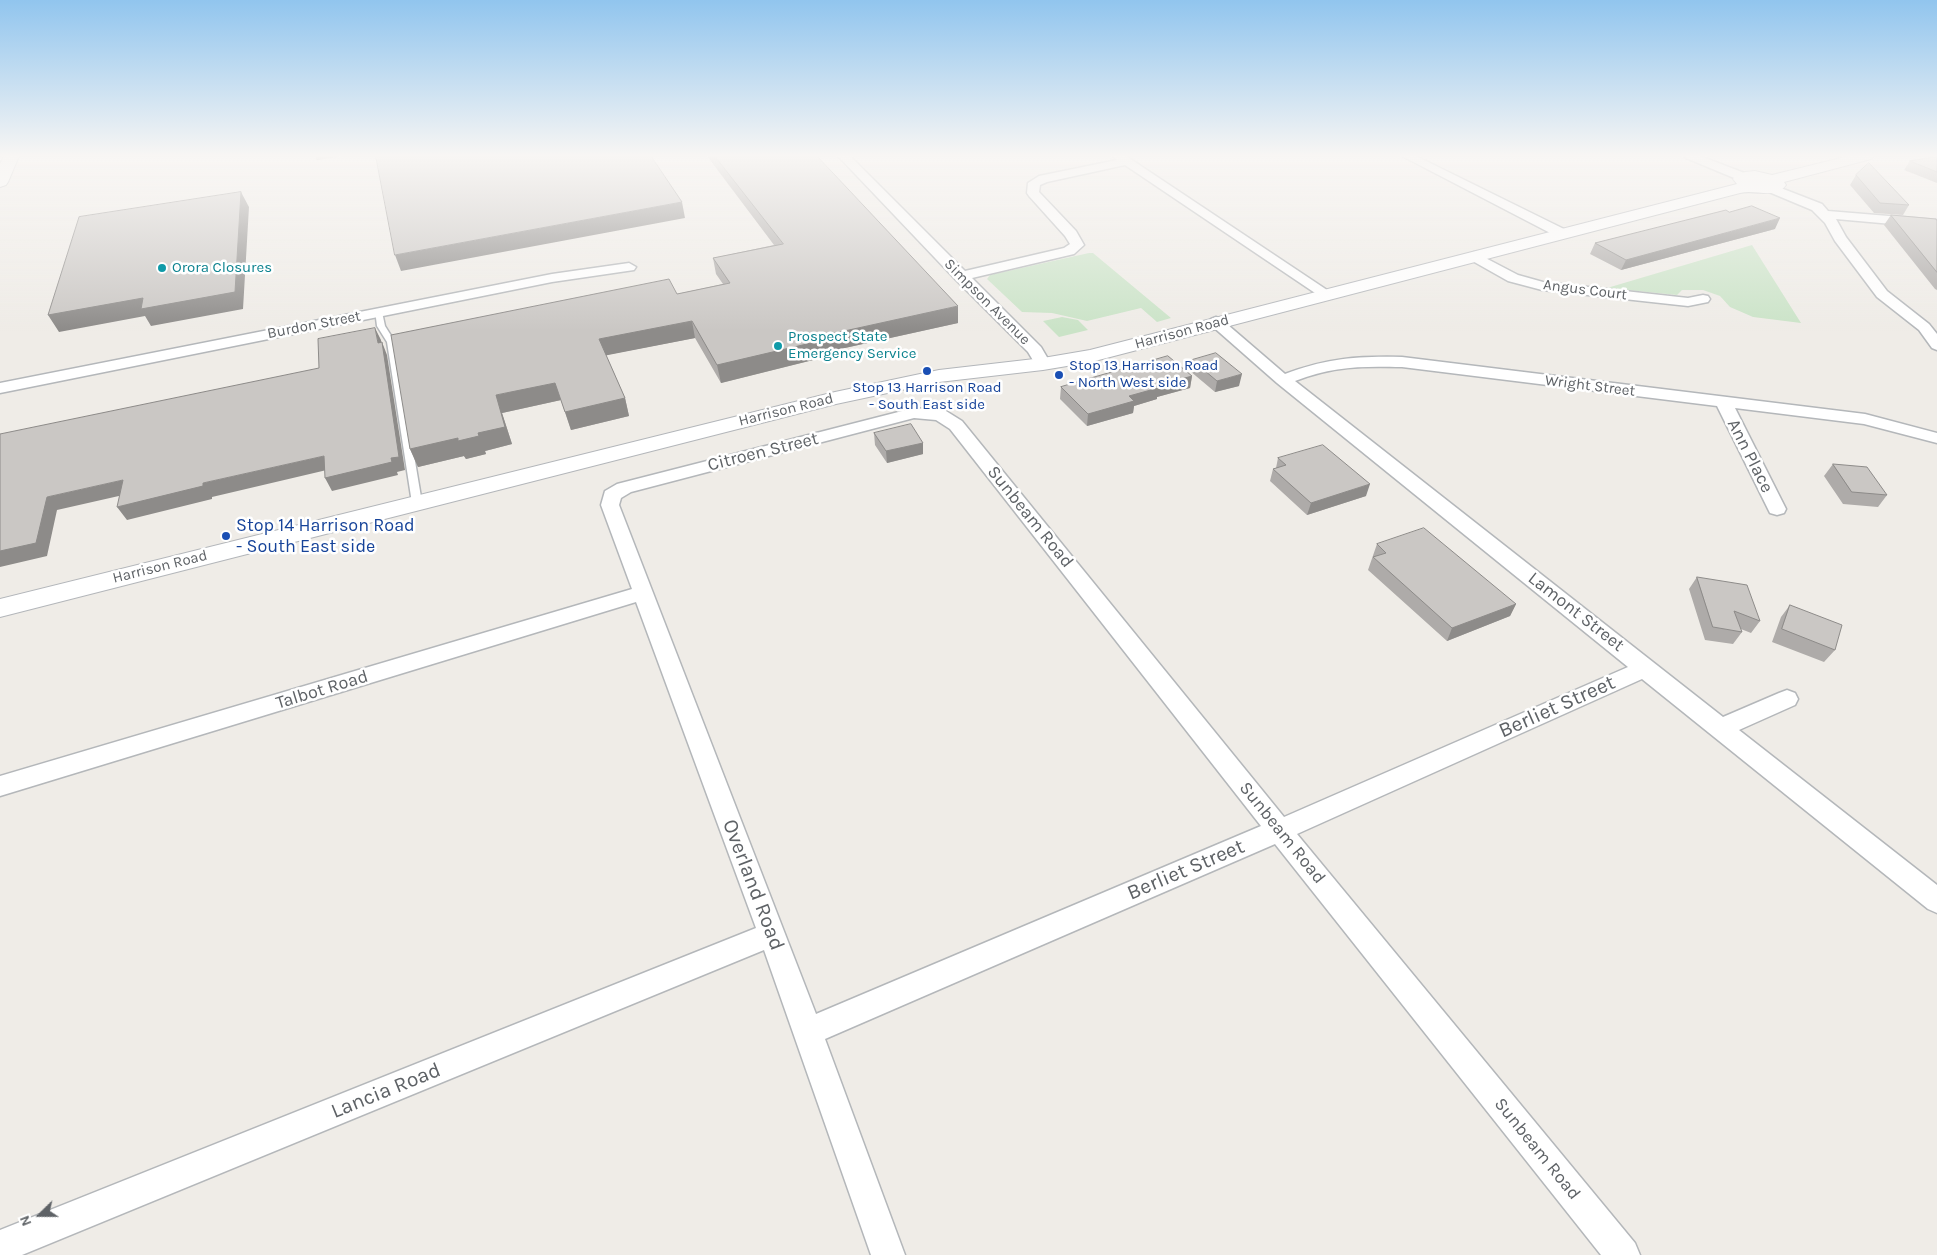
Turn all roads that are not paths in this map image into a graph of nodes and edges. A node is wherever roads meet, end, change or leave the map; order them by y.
1 (1823, 214) edge
2 (901, 215) edge
3 (1053, 215) edge
4 (1207, 215) edge
5 (1523, 215) edge
6 (1630, 215) edge
7 (1829, 215) edge
8 (1937, 224) edge
9 (1561, 234) junction
10 (1474, 256) junction
11 (630, 268) dead end
12 (960, 276) junction
13 (1326, 294) junction
14 (1702, 299) dead end
15 (378, 312) junction
16 (1216, 322) junction
17 (1937, 345) edge
18 (1043, 364) junction
19 (1283, 380) junction
20 (0, 388) edge
21 (1724, 403) junction
22 (940, 415) joint
23 (1898, 428) junction
24 (1937, 431) edge
25 (1937, 438) edge
26 (417, 502) junction
27 (1777, 509) dead end
28 (614, 518) joint
29 (643, 594) junction
30 (0, 608) edge
31 (1646, 668) junction
32 (1787, 700) dead end
33 (1722, 728) junction
34 (0, 786) edge
35 (1279, 830) junction
36 (1937, 901) edge
37 (772, 934) junction
38 (808, 1032) junction
39 (0, 1248) edge
40 (888, 1255) edge
41 (1622, 1255) edge

1 - 17 street
2 - 12 street, Simpson Avenue
3 - 12 street
4 - 13 street
5 - 9 street
6 - 9 street, Harrison Road
7 - 8 street
9 - 10 street, Harrison Road
10 - 13 street, Harrison Road
10 - 14 street, Angus Court
11 - 15 street, Burdon Street
12 - 18 street, Simpson Avenue
13 - 16 street, Harrison Road
15 - 20 street, Burdon Street
15 - 26 lane
16 - 18 street, Harrison Road
16 - 19 street, Lamont Street
18 - 26 street, Harrison Road
19 - 21 street, Wright Street
19 - 31 street, Lamont Street
21 - 23 street, Wright Street
21 - 27 street, Ann Place
22 - 28 street, Citroen Street
22 - 35 street, Sunbeam Road
23 - 24 street, Wright Street
23 - 25 street, Wright Street
26 - 30 street, Harrison Road
28 - 29 street, Overland Road
29 - 34 street, Talbot Road
29 - 37 street, Overland Road
31 - 33 street, Lamont Street
31 - 35 street, Berliet Street
32 - 33 street
33 - 36 street, Lamont Street
35 - 38 street, Berliet Street
35 - 41 street, Sunbeam Road
37 - 38 street, Overland Road
37 - 39 street, Lancia Road
38 - 40 street, Overland Road

